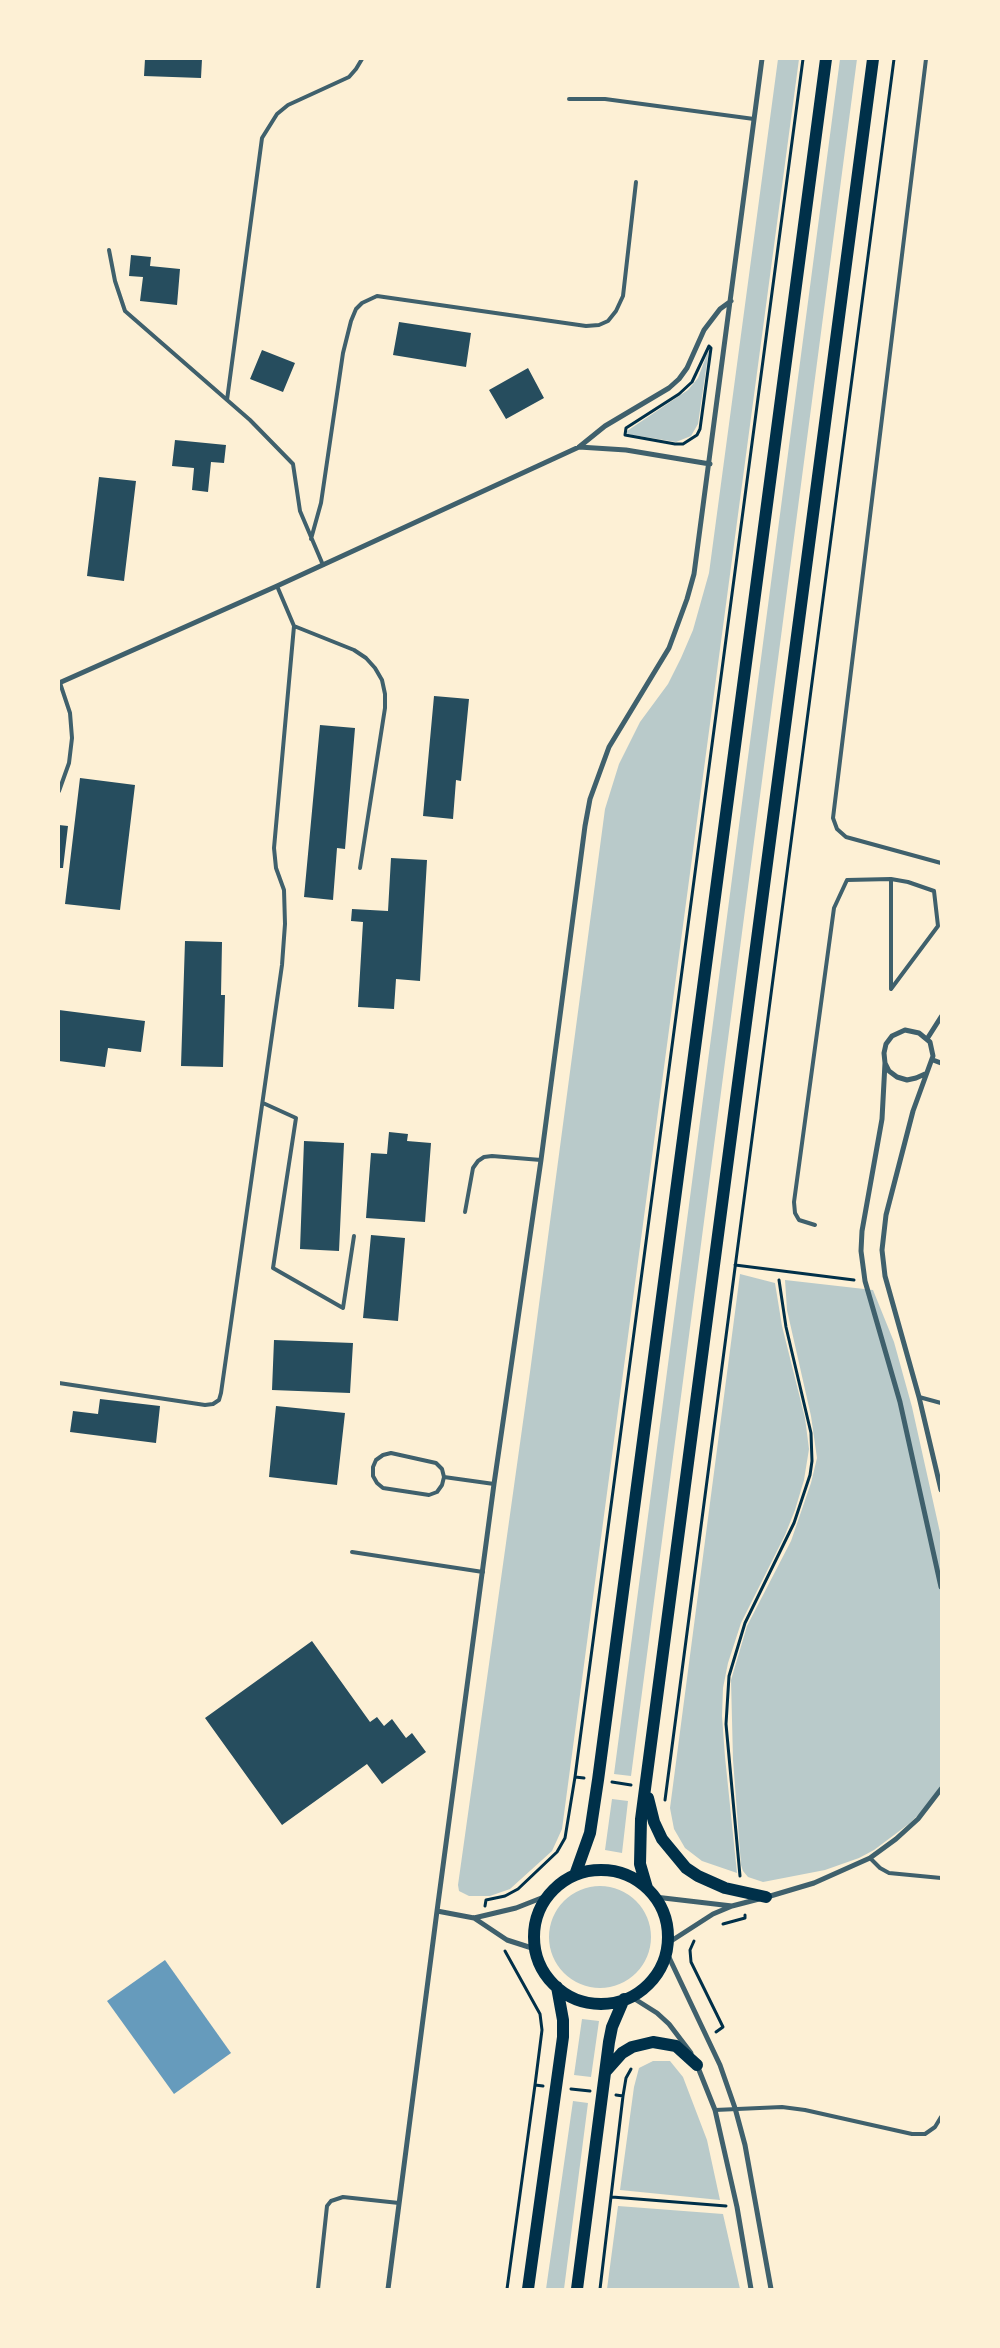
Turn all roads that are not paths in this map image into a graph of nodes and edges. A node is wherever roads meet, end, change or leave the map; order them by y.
1 (362, 59) edge
2 (762, 59) edge
3 (826, 59) edge
4 (873, 59) edge
5 (926, 59) edge
6 (570, 99) dead end
7 (754, 119) junction
8 (636, 182) dead end
9 (109, 250) dead end
10 (731, 301) junction
11 (227, 400) junction
12 (579, 447) junction
13 (710, 464) junction
14 (311, 539) junction
15 (323, 565) junction
16 (277, 586) junction
17 (294, 626) junction
18 (59, 683) edge
19 (59, 791) edge
20 (941, 863) edge
21 (360, 868) dead end
22 (891, 879) junction
23 (940, 927) edge
24 (941, 1017) edge
25 (927, 1038) junction
26 (933, 1060) junction
27 (885, 1063) junction
28 (941, 1063) edge
29 (925, 1074) junction
30 (263, 1103) junction
31 (541, 1160) junction
32 (465, 1212) dead end
33 (815, 1225) dead end
34 (354, 1236) dead end
35 (59, 1383) edge
36 (920, 1397) junction
37 (941, 1403) edge
38 (444, 1477) junction
39 (494, 1484) junction
40 (941, 1490) edge
41 (352, 1552) dead end
42 (483, 1572) junction
43 (941, 1587) edge
44 (646, 1787) junction
45 (941, 1789) edge
46 (870, 1858) junction
47 (575, 1875) junction
48 (941, 1878) edge
49 (651, 1893) junction
50 (549, 1894) junction
51 (766, 1897) junction
52 (732, 1906) junction
53 (437, 1911) junction
54 (474, 1918) junction
55 (667, 1947) junction
56 (535, 1948) junction
57 (558, 1987) junction
58 (627, 1997) junction
59 (697, 2064) junction
60 (606, 2071) junction
61 (736, 2108) junction
62 (714, 2110) junction
63 (941, 2117) edge
64 (399, 2203) junction
65 (318, 2289) edge
66 (388, 2289) edge
67 (528, 2289) edge
68 (577, 2289) edge
69 (751, 2289) edge
70 (771, 2289) edge

1 - 11 lane
2 - 7 street
3 - 47 main road
4 - 44 main road
5 - 20 lane
6 - 7 lane
7 - 10 street
8 - 14 lane
9 - 11 lane
10 - 12 street
10 - 13 street
11 - 14 lane
12 - 13 street
12 - 15 street
13 - 31 street
14 - 15 lane
15 - 16 street
16 - 17 lane
16 - 18 street
17 - 21 lane
17 - 30 lane
18 - 19 lane
22 - 23 lane
22 - 23 lane
22 - 33 lane
24 - 25 street
25 - 26 street
25 - 27 street
26 - 28 street
26 - 29 street
27 - 29 street
27 - 43 street
29 - 36 street
30 - 34 lane
30 - 35 lane
31 - 32 lane
31 - 39 street
36 - 37 lane
36 - 40 street
38 - 38 lane
38 - 39 lane
39 - 42 street
41 - 42 lane
42 - 53 street
44 - 49 main road
44 - 51 main road
45 - 46 street
46 - 48 lane
46 - 51 street
47 - 49 main road
47 - 50 main road
49 - 52 street
49 - 55 main road
50 - 54 street
50 - 56 main road
51 - 52 street
52 - 55 street
53 - 54 street
53 - 64 street
54 - 56 street
55 - 58 main road
55 - 61 street
56 - 57 main road
57 - 58 main road
57 - 67 main road
58 - 59 street
58 - 60 main road
59 - 60 main road
59 - 62 street
60 - 68 main road
61 - 62 lane
61 - 63 lane
61 - 70 street
62 - 69 street
64 - 65 lane
64 - 66 street

